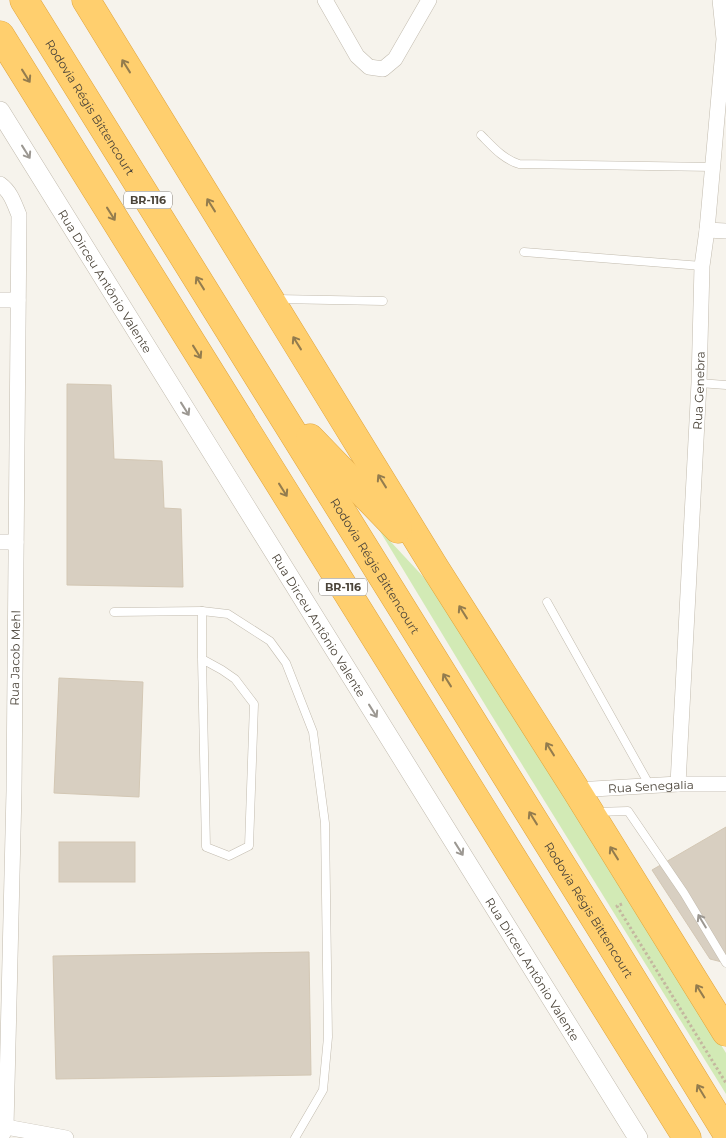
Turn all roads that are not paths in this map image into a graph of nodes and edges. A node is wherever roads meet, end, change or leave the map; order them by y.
1 (24, 0) edge
2 (86, 0) edge
3 (325, 0) edge
4 (429, 0) edge
5 (720, 0) edge
6 (0, 35) edge
7 (725, 39) edge
8 (0, 111) edge
9 (481, 136) dead end
10 (713, 166) junction
11 (0, 184) edge
12 (707, 230) junction
13 (726, 231) edge
14 (524, 252) dead end
15 (702, 266) junction
16 (269, 299) junction
17 (0, 300) edge
18 (18, 300) junction
19 (383, 301) dead end
20 (699, 383) junction
21 (726, 385) edge
22 (272, 399) junction
23 (0, 542) edge
24 (16, 542) junction
25 (435, 568) junction
26 (547, 602) dead end
27 (114, 612) dead end
28 (202, 612) junction
29 (202, 659) junction
30 (678, 784) junction
31 (726, 784) edge
32 (650, 786) junction
33 (7, 791) edge
34 (582, 801) junction
35 (726, 963) edge
36 (726, 1032) edge
37 (4, 1132) edge
38 (726, 1132) edge
39 (66, 1138) edge
40 (295, 1138) edge
41 (638, 1138) edge
42 (687, 1138) edge

22 -> 1 highway, Rodovia Régis Bittencourt / BR-116
16 -> 2 highway
3 - 4 street
5 - 7 street, Rua Genebra
6 -> 42 highway, BR-116
7 - 10 street, Rua Genebra
8 -> 41 street, Rua Dirceu Antônio Valente
9 - 10 lane
10 - 12 street, Rua Genebra
11 - 18 street, Rua Jacob Mehl
12 - 13 street
12 - 15 street, Rua Genebra
14 - 15 lane
15 - 20 street, Rua Genebra
16 - 19 lane
25 -> 16 highway
17 - 18 street
18 - 24 street, Rua Jacob Mehl
20 - 21 lane
20 - 30 street, Rua Genebra
22 - 25 highway
38 -> 22 highway, Rodovia Régis Bittencourt / BR-116
23 - 24 street
24 - 33 street, Rua Jacob Mehl
34 -> 25 highway
26 - 32 lane
27 - 28 lane
28 - 29 lane
28 - 40 lane
29 - 29 lane
30 - 31 street, Rua Senegalia
30 - 32 street, Rua Senegalia
32 - 34 street, Rua Senegalia
33 - 37 street, Rua Jacob Mehl
35 -> 34 lane
36 -> 34 highway
37 - 39 street

